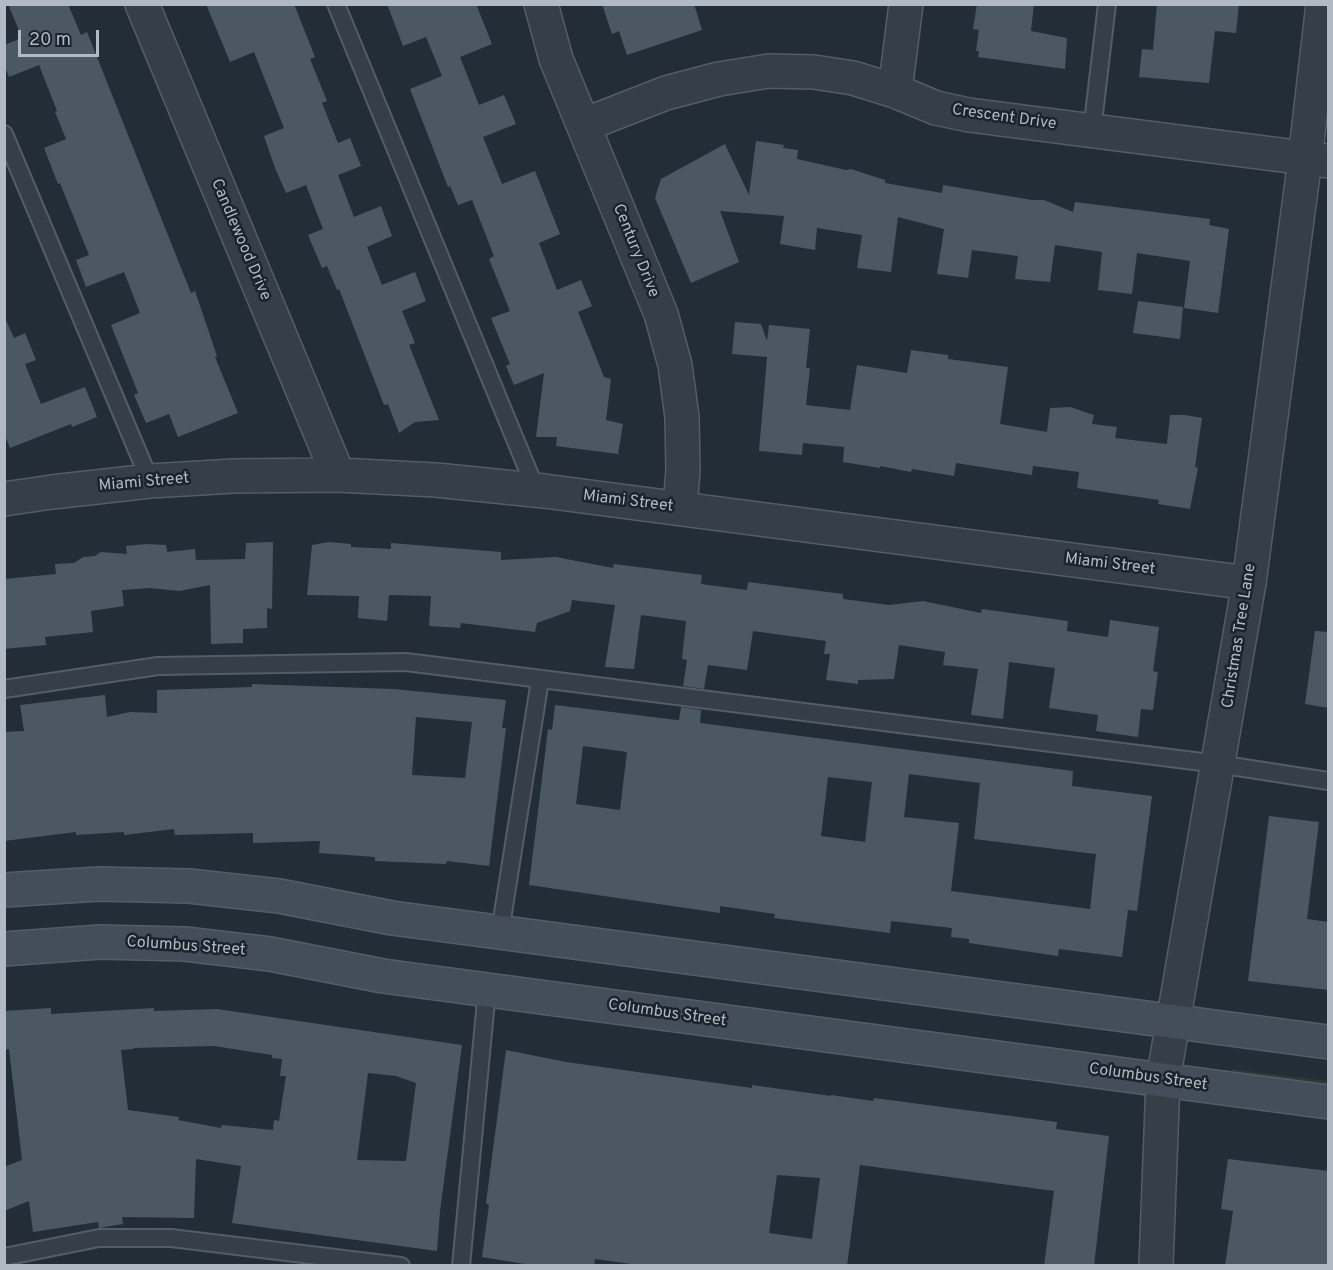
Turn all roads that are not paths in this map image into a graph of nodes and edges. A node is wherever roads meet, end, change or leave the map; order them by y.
1 (142, 4) edge
2 (336, 4) edge
3 (541, 4) edge
4 (906, 4) edge
5 (1107, 4) edge
6 (1323, 4) edge
7 (895, 91) junction
8 (584, 125) junction
9 (1092, 131) junction
10 (4, 134) edge
11 (1317, 160) edge
12 (338, 476) junction
13 (150, 481) junction
14 (536, 490) junction
15 (4, 499) edge
16 (680, 508) junction
17 (1249, 583) junction
18 (540, 680) junction
19 (4, 689) edge
20 (1218, 764) junction
21 (1329, 780) edge
22 (4, 890) edge
23 (500, 932) junction
24 (4, 949) edge
25 (487, 990) junction
26 (1173, 1022) junction
27 (1329, 1042) edge
28 (1163, 1080) junction
29 (1329, 1102) edge
30 (4, 1257) edge
31 (401, 1266) edge
32 (461, 1266) edge
33 (1156, 1266) edge

1 - 12 street, Candlewood Drive
2 - 14 lane
3 - 8 street, Century Drive
4 - 7 street
5 - 9 lane
6 - 11 street, Christmas Tree Lane
7 - 8 street, Crescent Drive
7 - 9 street, Crescent Drive
8 - 16 street, Century Drive
9 - 11 street, Crescent Drive
10 - 13 lane
11 - 17 street, Christmas Tree Lane
12 - 13 street, Miami Street
12 - 14 street, Miami Street
13 - 15 street, Miami Street
14 - 16 street, Miami Street
16 - 17 street, Miami Street
17 - 20 street, Christmas Tree Lane
18 - 19 lane
18 - 20 lane
18 - 23 lane
20 - 21 lane
20 - 26 street, Christmas Tree Lane
22 - 23 main road
23 - 26 main road
24 - 25 main road, Columbus Street
25 - 28 main road, Columbus Street
25 - 32 lane
26 - 27 main road
26 - 28 street, Christmas Tree Lane
28 - 29 main road, Columbus Street
28 - 33 street, Christmas Tree Lane
30 - 31 lane

